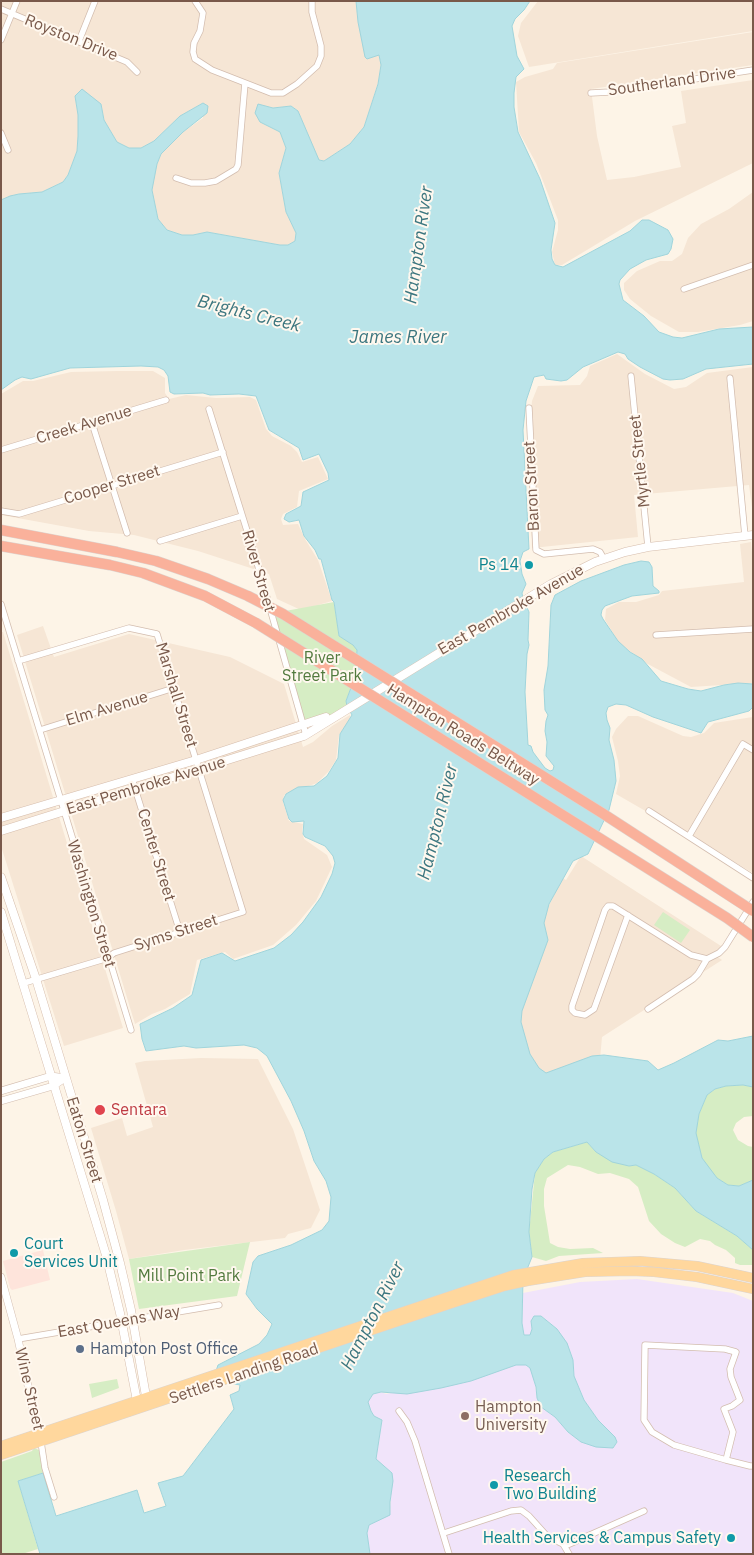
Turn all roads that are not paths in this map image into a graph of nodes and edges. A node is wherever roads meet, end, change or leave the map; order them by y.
1 (17, 1) edge
2 (95, 1) edge
3 (195, 1) edge
4 (312, 1) edge
5 (1, 9) edge
6 (12, 14) junction
7 (1, 40) edge
8 (79, 41) junction
9 (753, 70) edge
10 (137, 72) dead end
11 (245, 83) junction
12 (590, 93) dead end
13 (1, 133) edge
14 (8, 150) dead end
15 (176, 178) dead end
16 (753, 265) edge
17 (684, 289) dead end
18 (631, 376) dead end
19 (730, 378) dead end
20 (166, 400) dead end
21 (529, 408) dead end
22 (209, 409) dead end
23 (92, 423) junction
24 (1, 450) edge
25 (222, 452) junction
26 (112, 486) junction
27 (1, 511) edge
28 (242, 516) junction
29 (1, 530) edge
30 (127, 534) dead end
31 (749, 535) edge
32 (160, 541) dead end
33 (1, 546) edge
34 (648, 547) junction
35 (604, 559) junction
36 (1, 604) edge
37 (753, 629) edge
38 (656, 636) dead end
39 (18, 661) junction
40 (174, 688) junction
41 (342, 711) junction
42 (303, 726) junction
43 (40, 730) junction
44 (306, 735) junction
45 (753, 750) edge
46 (196, 760) junction
47 (199, 769) junction
48 (132, 779) junction
49 (136, 789) junction
50 (60, 800) junction
51 (648, 811) dead end
52 (64, 812) junction
53 (1, 818) edge
54 (1, 831) edge
55 (689, 836) junction
56 (1, 877) edge
57 (753, 878) edge
58 (753, 902) edge
59 (753, 911) edge
60 (1, 912) edge
61 (243, 912) joint
62 (628, 915) junction
63 (180, 932) junction
64 (753, 937) edge
65 (108, 958) junction
66 (707, 958) junction
67 (36, 979) junction
68 (24, 983) junction
69 (648, 1010) dead end
70 (131, 1030) dead end
71 (50, 1076) junction
72 (65, 1078) junction
73 (53, 1086) junction
74 (1, 1091) edge
75 (1, 1101) edge
76 (549, 1272) junction
77 (753, 1278) edge
78 (2, 1281) edge
79 (753, 1289) edge
80 (220, 1305) dead end
81 (132, 1319) junction
82 (121, 1321) junction
83 (18, 1339) junction
84 (142, 1404) junction
85 (399, 1411) dead end
86 (40, 1438) junction
87 (1, 1446) edge
88 (1, 1456) edge
89 (726, 1460) junction
90 (753, 1466) edge
91 (54, 1497) dead end
92 (644, 1511) dead end
93 (444, 1534) junction
94 (565, 1546) junction
95 (450, 1554) edge
96 (569, 1554) edge

1 - 6 street
2 - 8 street
3 - 11 street
4 - 11 street
5 - 6 street, Royston Drive
6 - 7 street
6 - 8 street, Royston Drive
8 - 10 street, Royston Drive
9 - 12 street, Southerland Drive
11 - 15 street
13 - 14 street
16 - 17 street
18 - 34 street, Myrtle Street
19 - 31 street
20 - 23 street, Creek Avenue
21 - 35 street, Baron Street
22 - 25 street, River Street
23 - 24 street, Creek Avenue
23 - 26 street
25 - 26 street, Cooper Street
25 - 28 street, River Street
26 - 27 street, Cooper Street
26 - 30 street
28 - 32 street
28 - 42 street, River Street
29 - 59 highway, Hampton Roads Beltway, bridge
31 - 34 main road, East Pembroke Avenue
33 - 64 highway, Hampton Roads Beltway, bridge
34 - 35 main road, East Pembroke Avenue
35 - 41 main road, East Pembroke Avenue, bridge
36 - 39 street, Washington Street
37 - 38 street
39 - 40 street, Marshall Street
39 - 43 street, Washington Street
40 - 43 street, Elm Avenue
40 - 46 street, Marshall Street
41 - 42 main road, East Pembroke Avenue
41 - 44 main road, East Pembroke Avenue
42 - 44 street, River Street
42 - 46 main road, East Pembroke Avenue
43 - 50 street, Washington Street
44 - 47 main road, East Pembroke Avenue
45 - 55 street
46 - 47 street, Marshall Street
46 - 48 main road, East Pembroke Avenue
47 - 49 main road, East Pembroke Avenue
47 - 61 street, Marshall Street
48 - 49 street, Center Street
48 - 50 main road, East Pembroke Avenue
49 - 52 main road, East Pembroke Avenue
49 - 63 street, Center Street
50 - 52 street, Washington Street
50 - 53 main road, East Pembroke Avenue
51 - 55 street
52 - 54 main road, East Pembroke Avenue
52 - 65 street, Washington Street
55 - 57 street
56 - 67 main road, Eaton Street
58 - 66 street
60 - 68 main road, Eaton Street
61 - 63 street, Syms Street
62 - 62 street
62 - 66 street
63 - 65 street, Syms Street
65 - 67 street, Syms Street
65 - 70 street, Washington Street
66 - 69 street
67 - 68 street, Syms Street
67 - 72 main road, Eaton Street
68 - 71 main road, Eaton Street
71 - 72 street
71 - 73 main road, Eaton Street
71 - 74 street
72 - 73 street
72 - 81 main road, Eaton Street
73 - 75 street
73 - 82 main road, Eaton Street
76 - 77 main road, Settlers Landing Road
76 - 79 main road, Settlers Landing Road
76 - 84 main road, Settlers Landing Road
78 - 83 street, Wine Street
80 - 81 street, East Queens Way
81 - 82 street, East Queens Way
81 - 84 main road, Eaton Street
82 - 83 street, East Queens Way
82 - 84 main road, Eaton Street
83 - 86 street, Wine Street
84 - 86 main road, Settlers Landing Road
85 - 93 street
86 - 87 main road, Settlers Landing Road
86 - 88 main road, Settlers Landing Road
86 - 91 street, Wine Street
89 - 89 street
89 - 90 street
92 - 94 street
93 - 94 street
93 - 95 street
94 - 96 street

